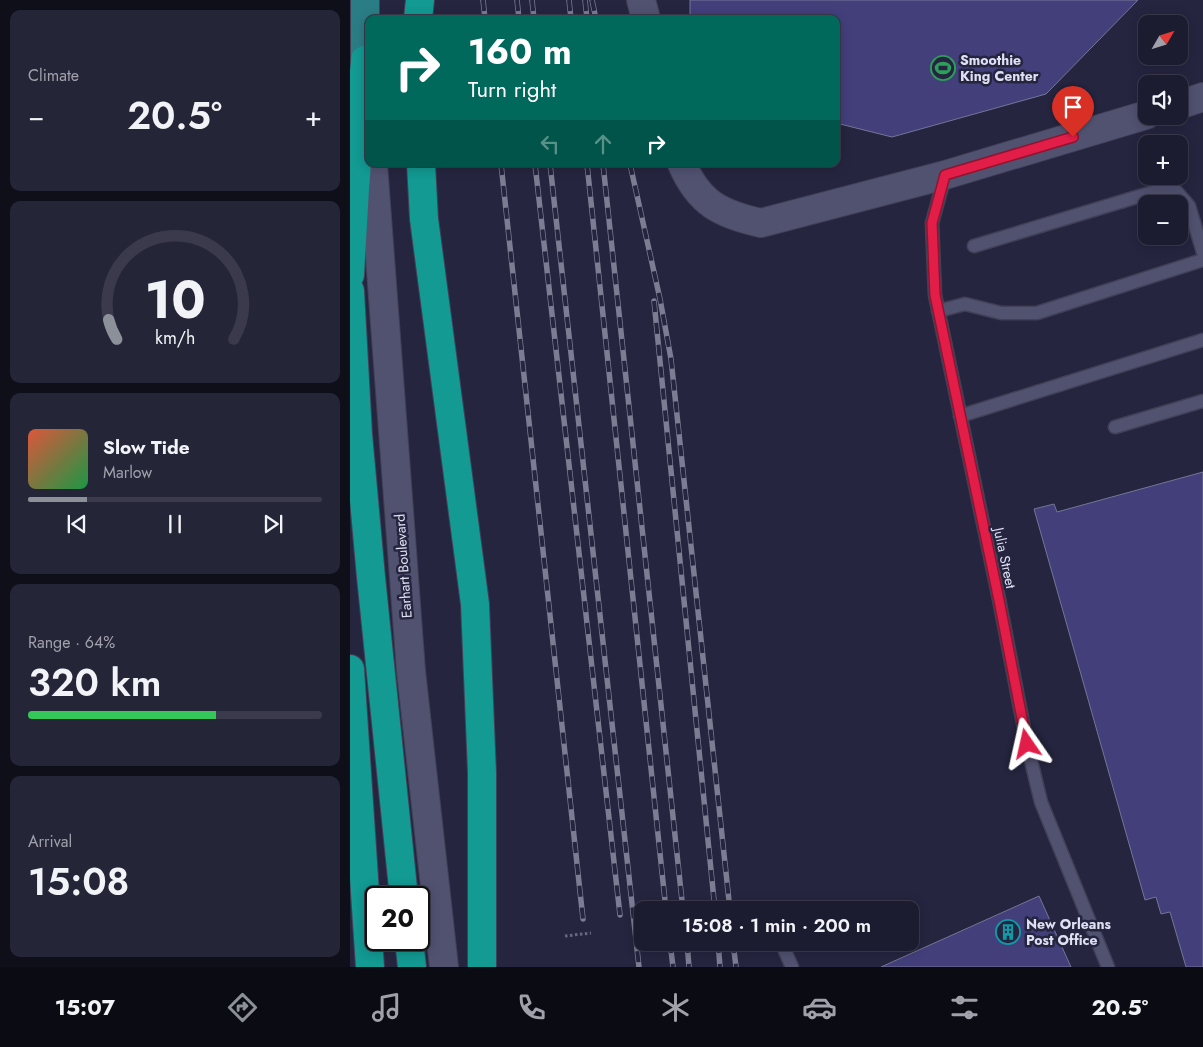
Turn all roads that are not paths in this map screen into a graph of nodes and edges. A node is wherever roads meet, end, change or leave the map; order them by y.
1 (365, 0) edge
2 (420, 0) edge
3 (641, 0) edge
4 (418, 15) edge
5 (645, 15) edge
6 (365, 60) joint
7 (1203, 97) edge
8 (1188, 102) edge
9 (1138, 117) edge
10 (373, 167) edge
11 (422, 167) edge
12 (683, 167) edge
13 (945, 175) junction
14 (974, 246) dead end
15 (1203, 252) edge
16 (1203, 260) edge
17 (350, 275) edge
18 (350, 291) edge
19 (938, 311) junction
20 (1203, 340) edge
21 (1203, 401) edge
22 (960, 416) junction
23 (1115, 427) dead end
24 (350, 669) edge
25 (403, 886) edge
26 (410, 951) edge
27 (785, 951) edge
28 (370, 967) edge
29 (412, 967) edge
30 (444, 967) edge
31 (482, 967) edge
32 (792, 967) edge
33 (1108, 967) edge

1 - 6 main road
2 - 4 highway
3 - 5 main road
6 - 17 highway
7 - 8 main road
9 - 13 main road
10 - 30 main road, Earhart Boulevard
11 - 31 highway
12 - 13 main road
13 - 19 lane, Julia Street
14 - 15 lane
16 - 19 lane
18 - 25 highway
19 - 22 lane, Julia Street
20 - 22 lane
21 - 23 lane
22 - 33 lane, Julia Street
24 - 28 highway
26 - 29 highway
27 - 32 lane

